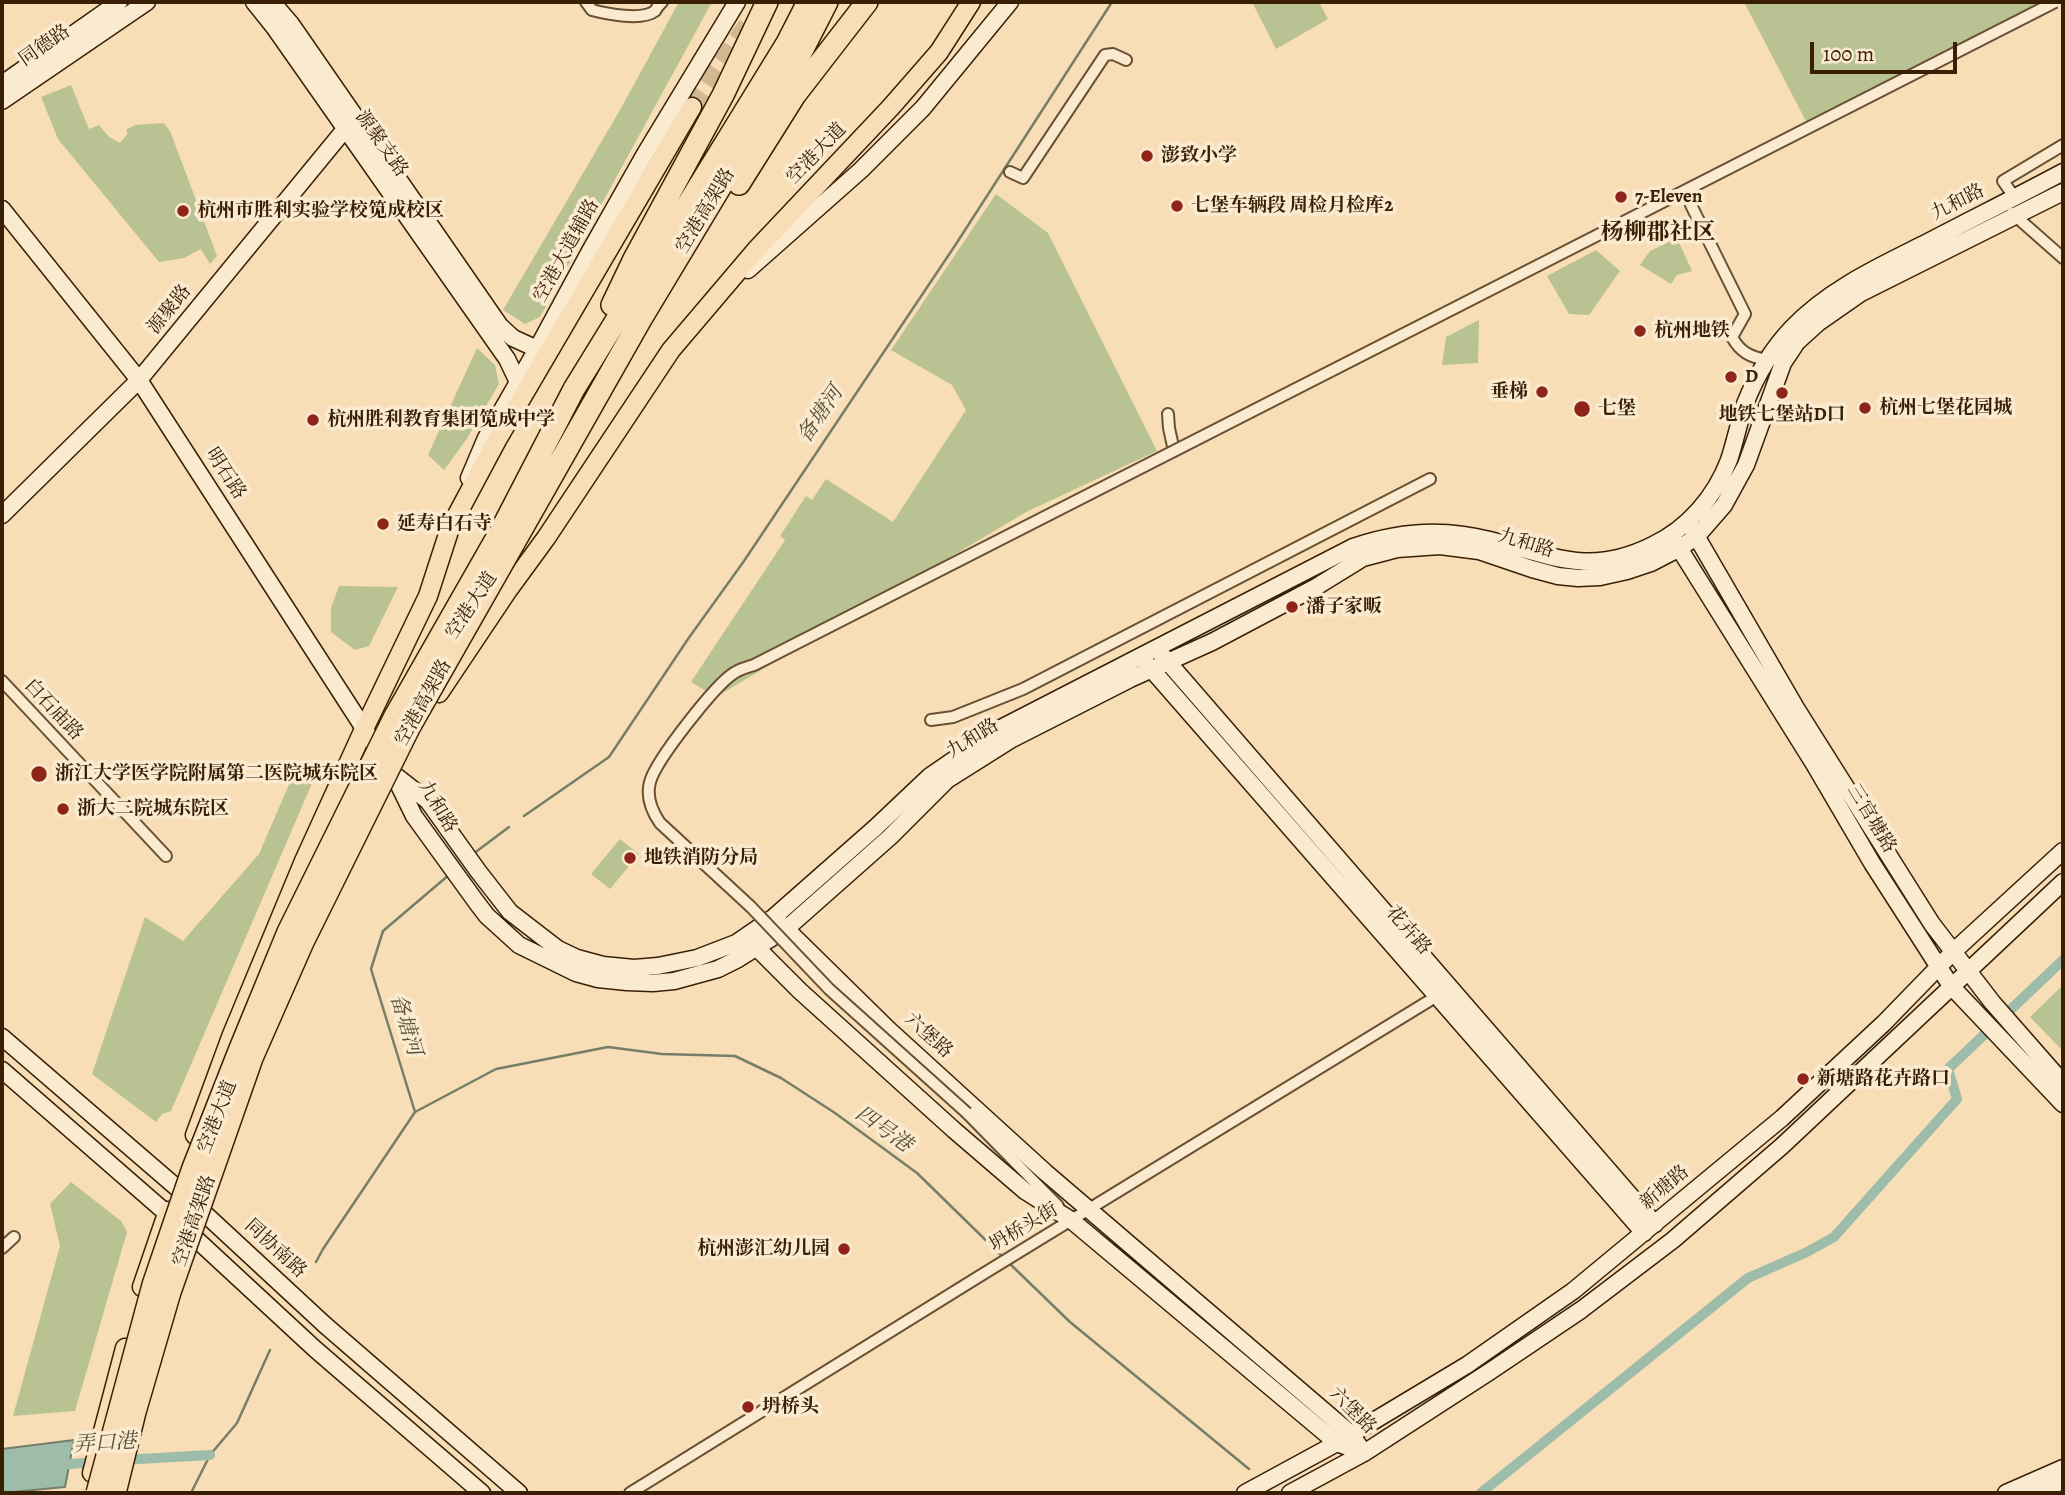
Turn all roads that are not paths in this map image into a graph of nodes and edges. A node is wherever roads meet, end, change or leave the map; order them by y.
1 (119, 2) edge
2 (147, 2) edge
3 (254, 2) edge
4 (272, 2) edge
5 (586, 2) edge
6 (662, 2) edge
7 (737, 2) edge
8 (767, 2) edge
9 (807, 2) edge
10 (827, 2) edge
11 (867, 2) edge
12 (971, 2) edge
13 (1010, 2) edge
14 (2055, 2) edge
15 (1126, 60) dead end
16 (2, 84) edge
17 (2, 102) edge
18 (692, 107) tunnel mouth
19 (350, 123) junction
20 (2063, 145) edge
21 (2063, 172) edge
22 (1010, 173) dead end
23 (2063, 192) edge
24 (2008, 201) junction
25 (1691, 205) dead end
26 (2, 209) edge
27 (2015, 215) junction
28 (2063, 258) edge
29 (702, 312) junction
30 (641, 319) junction
31 (537, 349) junction
32 (1767, 360) junction
33 (139, 380) junction
34 (518, 382) junction
35 (574, 389) junction
36 (1168, 414) dead end
37 (1174, 451) junction
38 (1430, 479) dead end
39 (2, 515) edge
40 (450, 528) junction
41 (1693, 529) junction
42 (507, 538) junction
43 (1675, 541) junction
44 (1156, 648) junction
45 (1140, 656) junction
46 (1168, 662) junction
47 (1152, 669) junction
48 (2, 681) edge
49 (931, 720) dead end
50 (364, 729) junction
51 (394, 775) junction
52 (2063, 851) edge
53 (166, 856) dead end
54 (2063, 881) edge
55 (774, 918) junction
56 (786, 929) junction
57 (751, 942) junction
58 (1954, 951) junction
59 (1938, 966) junction
60 (1967, 970) junction
61 (1951, 986) junction
62 (1437, 996) junction
63 (2, 1037) edge
64 (2012, 1038) junction
65 (2, 1070) edge
66 (2063, 1083) edge
67 (2063, 1104) edge
68 (967, 1113) junction
69 (1045, 1172) junction
70 (176, 1187) junction
71 (1090, 1209) junction
72 (205, 1212) junction
73 (167, 1214) junction
74 (1071, 1220) junction
75 (1649, 1228) junction
76 (14, 1237) dead end
77 (195, 1238) junction
78 (2, 1248) edge
79 (1351, 1434) junction
80 (1337, 1443) junction
81 (1364, 1453) junction
82 (2063, 1468) edge
83 (2063, 1481) edge
84 (123, 1489) edge
85 (91, 1490) edge
86 (482, 1493) edge
87 (519, 1493) edge
88 (630, 1493) edge
89 (1245, 1493) edge
90 (1290, 1493) edge
91 (2006, 1493) edge
92 (2034, 1493) edge

1 - 16 street, 同德路
2 - 17 street, 同德路
3 - 19 street, 源聚支路
4 - 19 street, 源聚支路
5 - 6 street
7 - 31 street, 空港大道辅路
8 - 35 highway
9 - 35 highway, 空港高架路
10 - 30 highway, 空港高架路
11 - 30 highway
12 - 29 main road, 空港大道
13 - 29 street
14 - 37 street, bridge
15 - 22 street
18 - 40 main road, 空港大道
19 - 31 street, 源聚支路
19 - 33 street, 源聚路
19 - 34 street, 源聚支路
20 - 24 street
21 - 24 street, 九和路
23 - 27 street, 九和路
24 - 27 street
24 - 32 street, 九和路
25 - 32 street
26 - 33 street, 明石路
27 - 28 street
27 - 41 street, 九和路
29 - 51 main road, 空港大道
30 - 42 highway, 空港高架路
31 - 34 street, 空港大道辅路
32 - 41 street, 九和路
33 - 39 street, 源聚路
33 - 50 street, 明石路
34 - 40 street, 空港大道辅路
35 - 42 highway, 空港高架路
36 - 37 street
37 - 68 street, bridge
38 - 49 street
40 - 50 main road, 空港大道
41 - 43 street, 九和路
41 - 58 street, 三官塘路
42 - 84 highway, 空港高架路, bridge
42 - 85 highway, 空港高架路, bridge
43 - 44 street, 九和路
43 - 46 street, 九和路
43 - 59 street, 三官塘路
44 - 45 street, 九和路
44 - 46 street, 花卉路
45 - 47 street, 花卉路
45 - 55 street, 九和路
46 - 47 street, 九和路
46 - 75 street, 花卉路
47 - 56 street, 九和路
47 - 62 street, 花卉路
48 - 53 street, 白石庙路
50 - 51 street, 明石路
50 - 70 main road, 空港大道
51 - 57 street, 九和路
51 - 57 street, 九和路
51 - 72 main road, 空港大道
52 - 58 street, 新塘路
54 - 60 street
55 - 56 street, 六堡路
55 - 57 street, 九和路
56 - 57 street, 九和路
56 - 69 street, 六堡路
57 - 74 street, 六堡路
58 - 59 street, 新塘路
58 - 60 street, 三官塘路
59 - 61 street, 三官塘路
59 - 75 street, 新塘路
60 - 61 street
60 - 64 street, 三官塘路
61 - 64 street, 三官塘路
61 - 81 street
62 - 71 street, 坍桥头街
62 - 75 street, 花卉路
63 - 70 street, 同协南路
64 - 66 street, 三官塘路
64 - 67 street, 三官塘路
65 - 73 street
68 - 69 street
68 - 74 street
69 - 71 street, 六堡路
70 - 72 street, 同协南路
70 - 73 main road, 空港大道
71 - 74 street, 坍桥头街
71 - 79 street, 六堡路
72 - 77 main road, 空港大道
72 - 87 street, 同协南路
73 - 77 street
73 - 85 main road, 空港大道
74 - 80 street, 六堡路
74 - 88 street, 坍桥头街
75 - 79 street, 新塘路
76 - 78 street
77 - 84 main road, 空港大道
77 - 86 street
79 - 80 street, 新塘路
79 - 81 street, 六堡路
80 - 81 street, 六堡路
80 - 89 street, 新塘路
81 - 90 street
82 - 91 street
83 - 92 street

